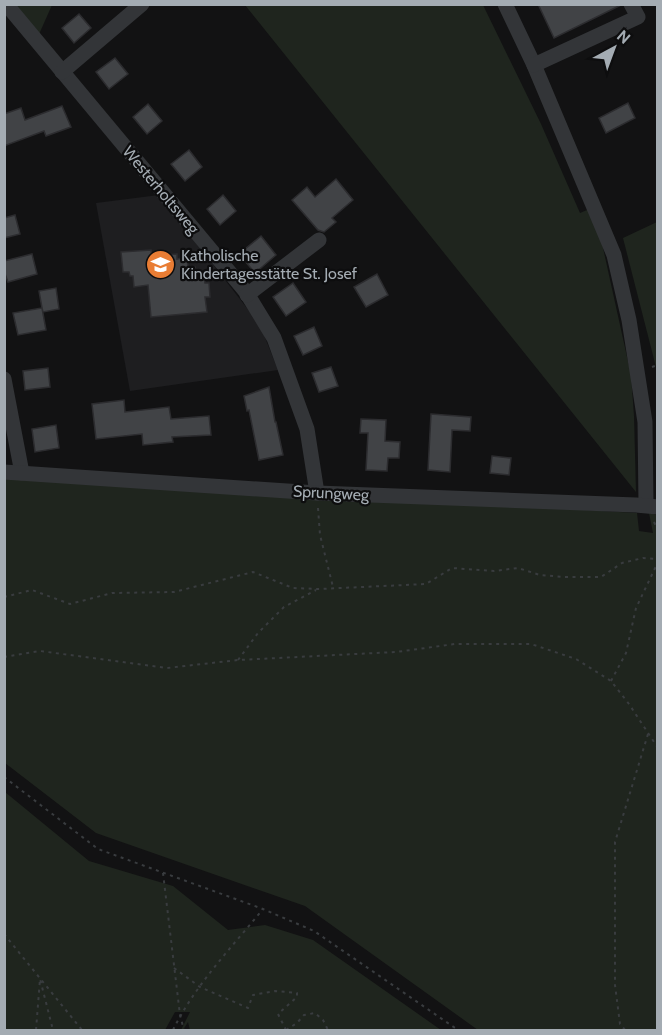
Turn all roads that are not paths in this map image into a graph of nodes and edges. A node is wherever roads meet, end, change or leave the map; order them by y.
1 (6, 4) edge
2 (142, 4) edge
3 (505, 4) edge
4 (632, 4) edge
5 (534, 65) junction
6 (62, 72) junction
7 (319, 240) dead end
8 (247, 295) junction
9 (4, 379) edge
10 (645, 422) junction
11 (657, 446) edge
12 (4, 472) edge
13 (22, 473) junction
14 (317, 493) junction
15 (652, 506) edge

1 - 6 street, Westerholtsweg
2 - 6 street
3 - 5 street
4 - 5 street
5 - 10 street
6 - 8 street, Westerholtsweg
7 - 8 street
8 - 14 street, Westerholtsweg
9 - 13 street
10 - 11 street
10 - 15 street
12 - 13 street, Sprungweg
13 - 14 street, Sprungweg
14 - 15 street, Sprungweg

